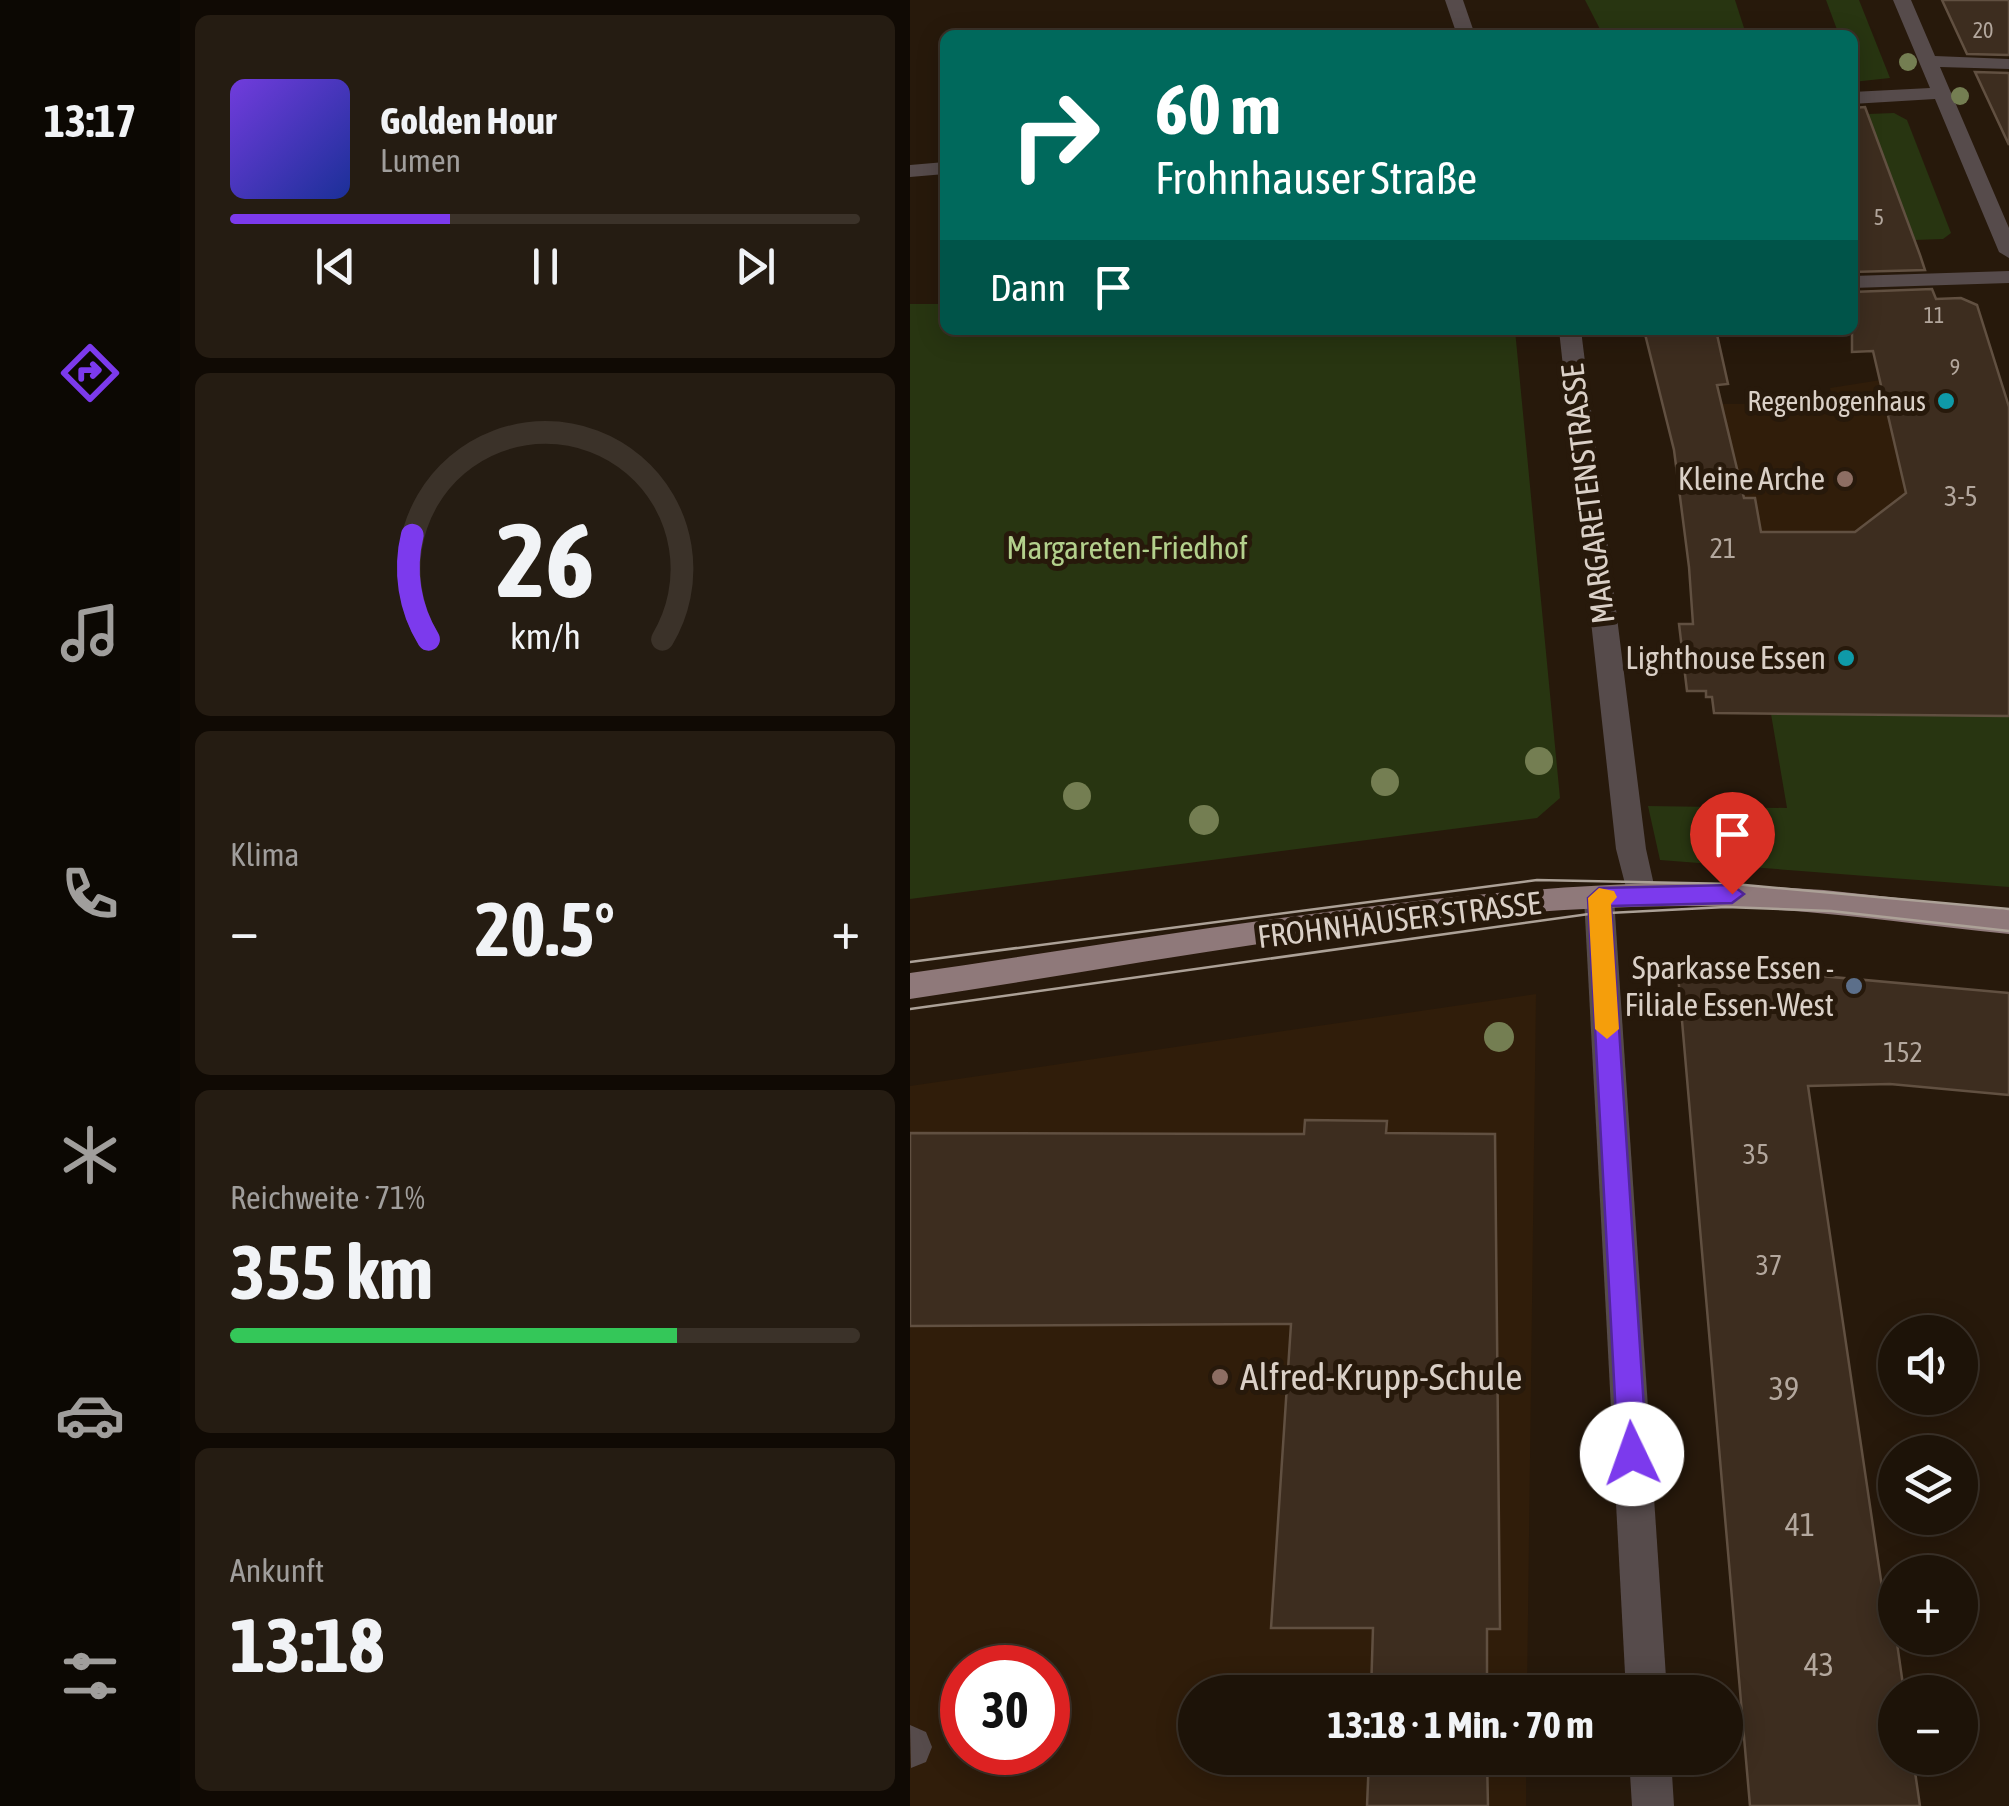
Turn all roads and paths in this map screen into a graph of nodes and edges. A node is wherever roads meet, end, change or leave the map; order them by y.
1 (1454, 0) edge
2 (1902, 0) edge
3 (1464, 30) edge
4 (1929, 61) junction
5 (2009, 64) edge
6 (1940, 93) junction
7 (1858, 98) edge
8 (940, 168) edge
9 (910, 171) edge
10 (2009, 252) edge
11 (2009, 276) edge
12 (1858, 282) edge
13 (1571, 335) edge
14 (1640, 894) junction
15 (1599, 898) junction
16 (2009, 922) edge
17 (910, 986) edge
18 (1645, 1675) edge
19 (1651, 1775) edge
20 (1653, 1806) edge

1 - 3 street
2 - 4 street
4 - 5 street
4 - 6 street
6 - 7 street
6 - 10 street
8 - 9 street
11 - 12 street
13 - 14 street, MARGARETENSTRASSE
14 - 15 main road, FROHNHAUSER STRASSE
14 - 16 main road, FROHNHAUSER STRASSE
15 - 17 main road, FROHNHAUSER STRASSE
15 - 18 street
19 - 20 street

